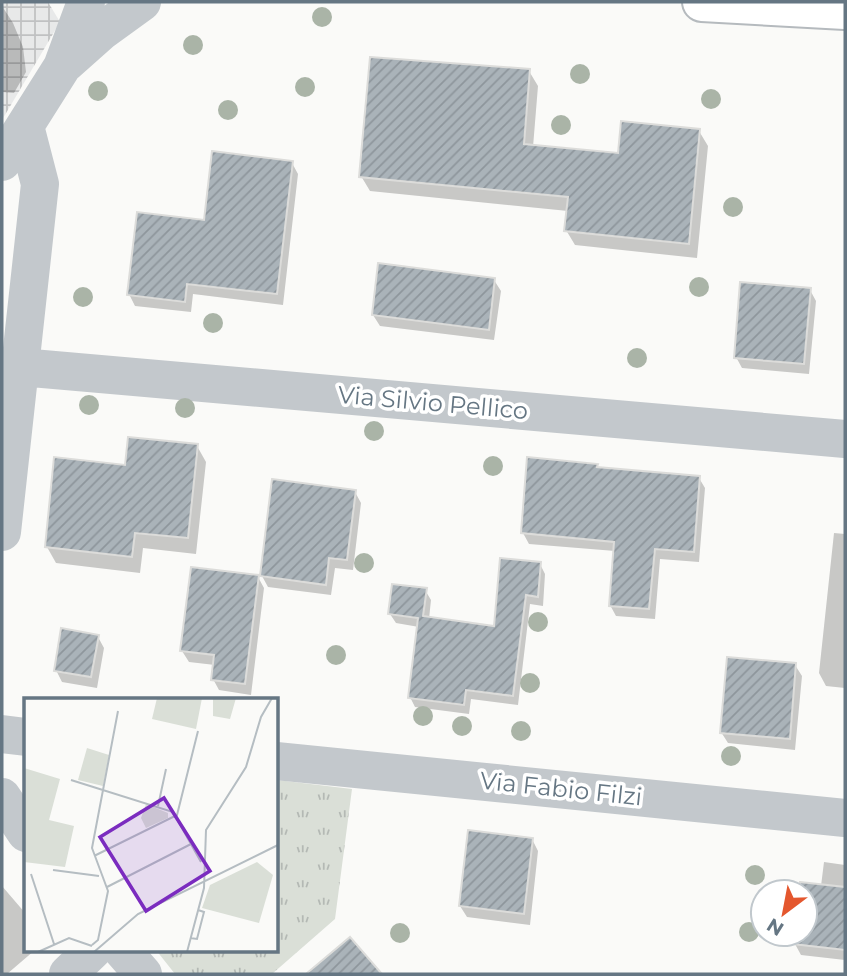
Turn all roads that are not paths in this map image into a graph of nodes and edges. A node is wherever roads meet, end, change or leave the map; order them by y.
1 (86, 2) edge
2 (142, 2) edge
3 (702, 2) edge
4 (845, 10) edge
5 (62, 67) junction
6 (24, 126) junction
7 (2, 162) edge
8 (20, 367) junction
9 (845, 439) edge
10 (2, 532) edge
11 (2, 734) edge
12 (24, 737) edge
13 (278, 761) edge
14 (2, 797) edge
15 (845, 818) edge
16 (24, 830) edge
17 (92, 951) edge
18 (123, 951) edge
19 (68, 974) edge
20 (143, 974) edge

1 - 5 street
2 - 5 street
3 - 4 main road
5 - 6 street
6 - 7 street
6 - 8 street
8 - 9 street, Via Silvio Pellico
8 - 10 street
11 - 12 street
13 - 15 street, Via Fabio Filzi
14 - 16 street
17 - 19 street
18 - 20 street

